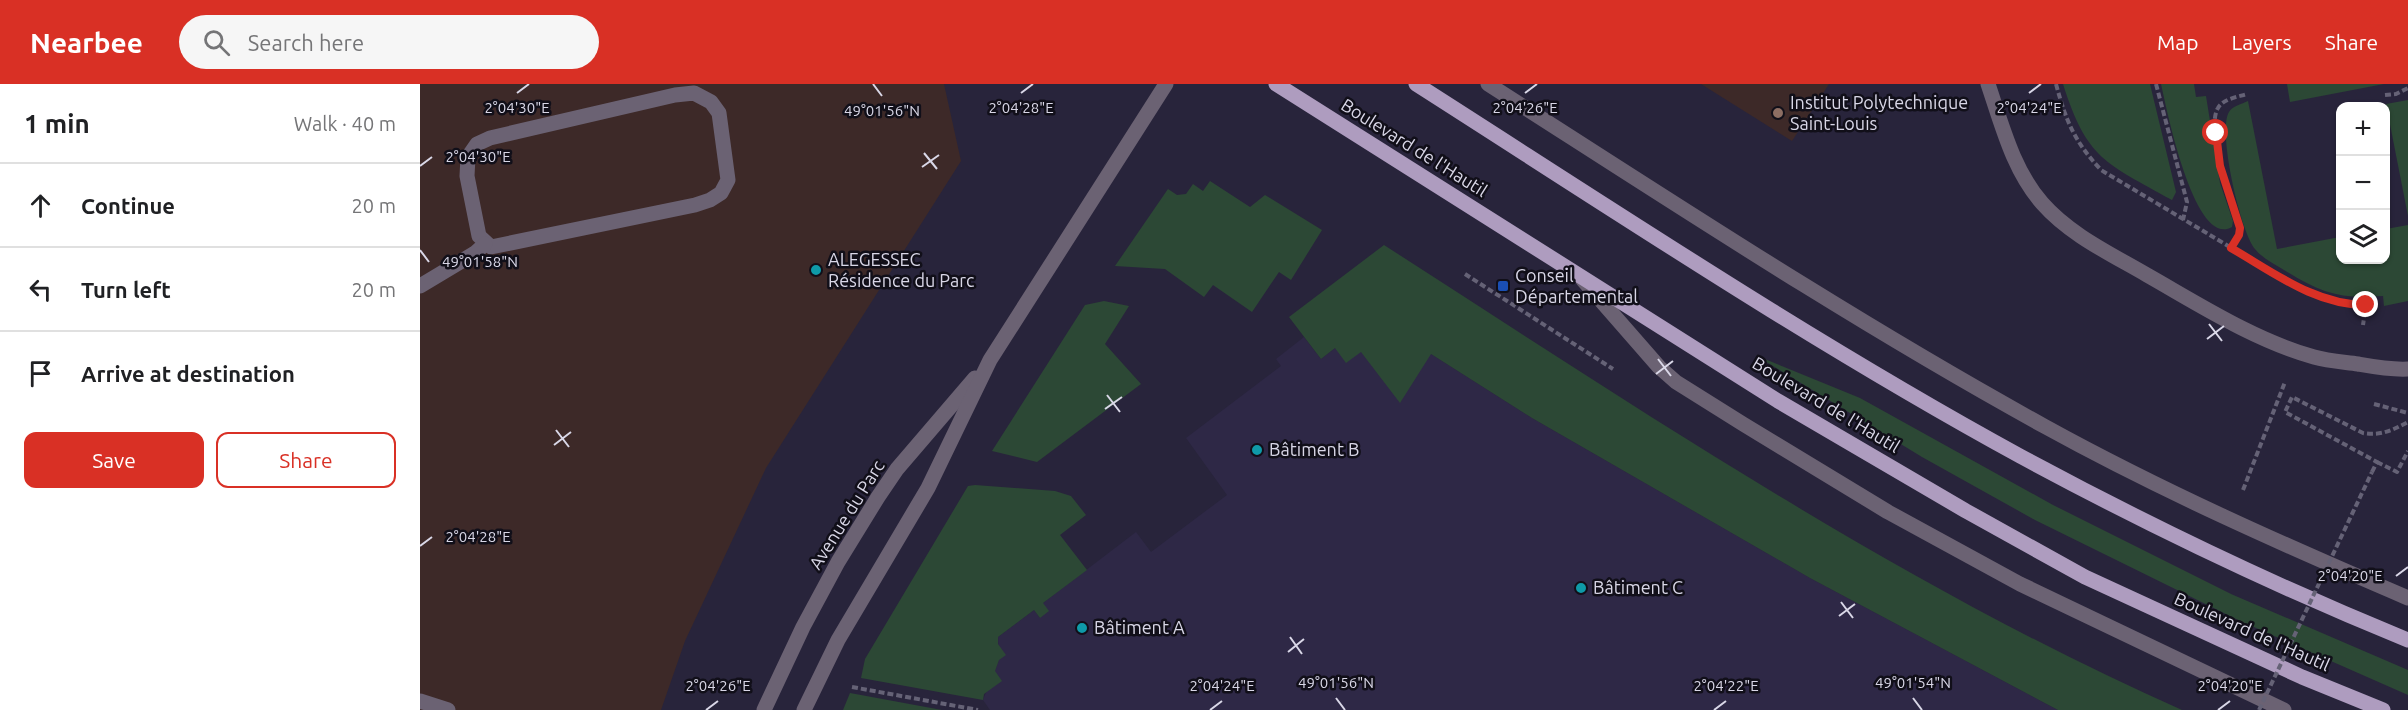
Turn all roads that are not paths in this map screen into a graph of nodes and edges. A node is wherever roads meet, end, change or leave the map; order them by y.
1 (1166, 84) edge
2 (1276, 84) edge
3 (1416, 84) edge
4 (1488, 84) edge
5 (1988, 84) edge
6 (485, 244) junction
7 (1579, 276) junction
8 (420, 286) edge
9 (990, 360) junction
10 (2408, 369) edge
11 (2408, 598) edge
12 (2408, 640) edge
13 (420, 701) edge
14 (448, 710) edge
15 (764, 710) edge
16 (804, 710) edge
17 (2284, 710) edge
18 (2383, 710) edge

1 - 9 street, Avenue du Parc
2 - 7 main road, Boulevard de l'Hautil
3 - 12 main road
4 - 11 street
5 - 10 street
6 - 6 street
6 - 8 street
7 - 17 street
7 - 18 main road, Boulevard de l'Hautil
9 - 15 street, Avenue du Parc
9 - 16 street, Avenue du Parc
13 - 14 street

